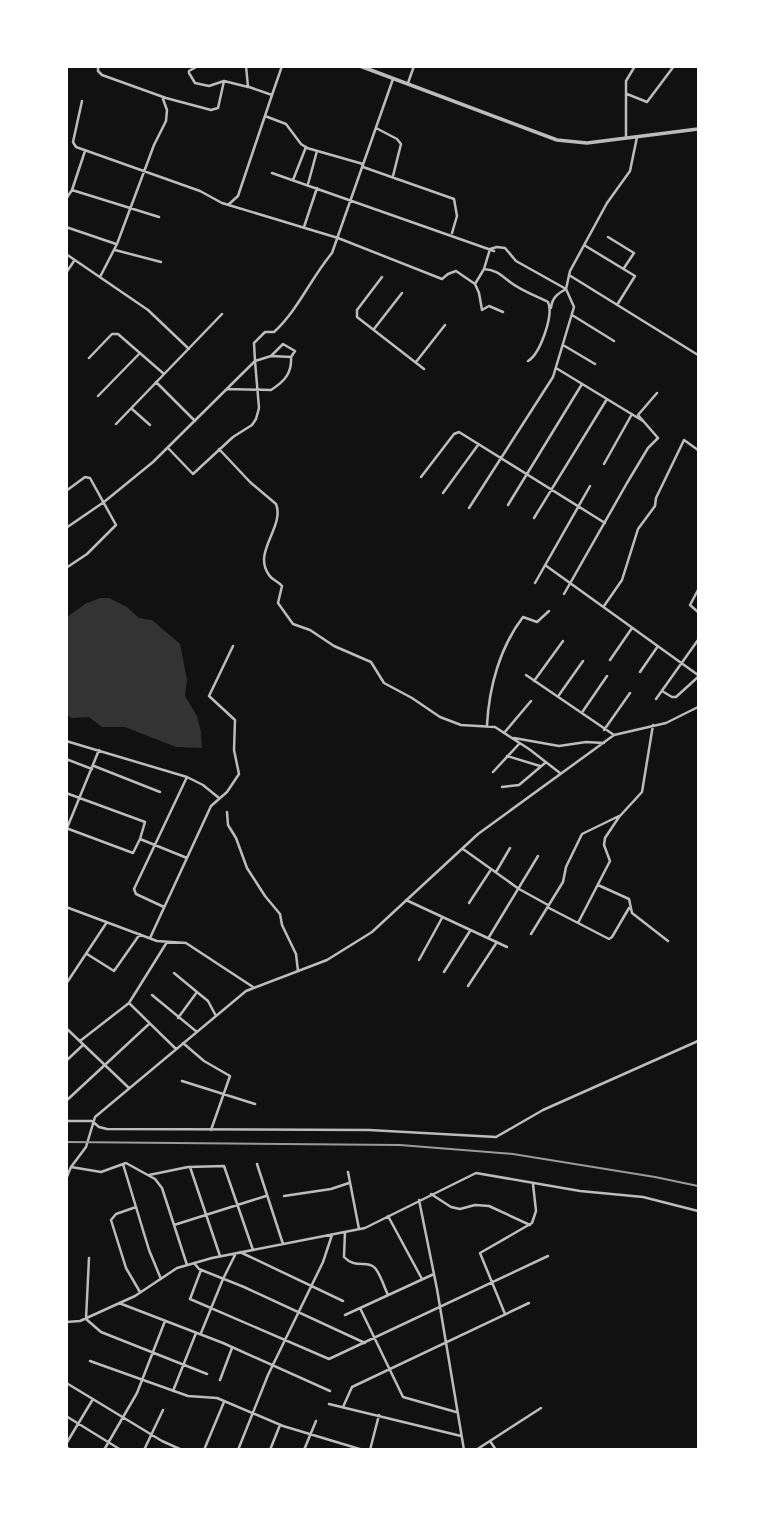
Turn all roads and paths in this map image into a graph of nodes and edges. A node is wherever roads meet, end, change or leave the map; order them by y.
1 (98, 66) edge
2 (198, 66) edge
3 (246, 66) edge
4 (282, 66) edge
5 (360, 66) edge
6 (414, 66) edge
7 (635, 66) edge
8 (674, 66) edge
9 (393, 79) junction
10 (224, 82) junction
11 (408, 84) junction
12 (248, 87) junction
13 (626, 93) junction
14 (272, 95) junction
15 (161, 96) junction
16 (82, 102) dead end
17 (265, 116) junction
18 (376, 128) junction
19 (698, 129) edge
20 (636, 137) junction
21 (626, 138) junction
22 (306, 148) junction
23 (85, 151) junction
24 (317, 151) junction
25 (363, 166) junction
26 (144, 172) junction
27 (272, 173) dead end
28 (392, 177) junction
29 (293, 180) junction
30 (308, 185) junction
31 (317, 188) junction
32 (72, 190) junction
33 (66, 199) edge
34 (351, 199) junction
35 (228, 205) junction
36 (131, 209) junction
37 (159, 217) dead end
38 (66, 227) edge
39 (304, 227) junction
40 (452, 235) junction
41 (608, 237) dead end
42 (338, 238) junction
43 (117, 244) junction
44 (584, 245) junction
45 (115, 250) junction
46 (492, 250) junction
47 (66, 254) edge
48 (75, 260) junction
49 (161, 262) dead end
50 (484, 269) junction
51 (624, 269) junction
52 (66, 273) edge
53 (569, 275) junction
54 (100, 277) junction
55 (382, 277) dead end
56 (475, 284) junction
57 (566, 289) junction
58 (402, 293) dead end
59 (617, 305) junction
60 (551, 308) junction
61 (503, 312) dead end
62 (222, 314) dead end
63 (572, 315) junction
64 (445, 325) dead end
65 (374, 330) junction
66 (614, 341) dead end
67 (563, 345) junction
68 (188, 349) junction
69 (140, 353) junction
70 (698, 355) edge
71 (271, 356) junction
72 (291, 357) junction
73 (89, 358) dead end
74 (255, 361) junction
75 (528, 361) dead end
76 (416, 362) junction
77 (595, 364) dead end
78 (556, 368) junction
79 (424, 369) dead end
80 (164, 374) junction
81 (156, 382) junction
82 (582, 384) junction
83 (227, 389) junction
84 (258, 390) junction
85 (657, 393) dead end
86 (98, 396) dead end
87 (607, 398) junction
88 (132, 408) junction
89 (632, 414) junction
90 (195, 421) junction
91 (116, 424) dead end
92 (150, 425) dead end
93 (651, 427) junction
94 (478, 444) junction
95 (168, 448) junction
96 (219, 449) junction
97 (698, 450) edge
98 (501, 459) junction
99 (604, 464) dead end
100 (526, 475) junction
101 (421, 477) dead end
102 (590, 486) dead end
103 (66, 491) edge
104 (551, 491) junction
105 (443, 493) dead end
106 (104, 502) junction
107 (508, 505) dead end
108 (578, 507) junction
109 (469, 508) dead end
110 (534, 518) dead end
111 (605, 523) junction
112 (66, 528) edge
113 (545, 565) junction
114 (66, 568) edge
115 (570, 582) junction
116 (535, 583) dead end
117 (698, 590) edge
118 (564, 594) dead end
119 (604, 606) junction
120 (549, 611) dead end
121 (698, 612) edge
122 (632, 627) junction
123 (698, 640) edge
124 (563, 641) dead end
125 (233, 646) dead end
126 (658, 646) junction
127 (610, 660) dead end
128 (583, 661) dead end
129 (682, 663) junction
130 (640, 672) dead end
131 (526, 675) dead end
132 (607, 676) dead end
133 (698, 676) edge
134 (534, 681) junction
135 (662, 691) junction
136 (630, 694) dead end
137 (558, 696) junction
138 (656, 699) dead end
139 (531, 701) dead end
140 (698, 707) edge
141 (582, 712) junction
142 (487, 725) junction
143 (653, 725) junction
144 (604, 730) junction
145 (504, 733) junction
146 (614, 736) junction
147 (510, 737) junction
148 (66, 741) edge
149 (519, 743) junction
150 (604, 743) junction
151 (99, 750) junction
152 (507, 756) junction
153 (66, 759) edge
154 (545, 763) junction
155 (540, 766) junction
156 (92, 767) junction
157 (493, 772) dead end
158 (561, 774) junction
159 (187, 777) junction
160 (502, 786) dead end
161 (160, 792) dead end
162 (66, 793) edge
163 (79, 799) junction
164 (219, 799) junction
165 (227, 812) dead end
166 (620, 816) junction
167 (67, 829) edge
168 (140, 839) junction
169 (156, 845) junction
170 (510, 848) dead end
171 (463, 849) junction
172 (538, 856) dead end
173 (187, 858) junction
174 (491, 870) junction
175 (496, 873) junction
176 (598, 884) junction
177 (519, 888) junction
178 (407, 901) junction
179 (469, 903) dead end
180 (548, 906) junction
181 (66, 907) edge
182 (165, 907) junction
183 (629, 908) junction
184 (442, 918) junction
185 (108, 922) junction
186 (578, 923) junction
187 (470, 931) junction
188 (140, 934) junction
189 (531, 934) dead end
190 (150, 938) junction
191 (488, 939) junction
192 (668, 941) dead end
193 (167, 942) junction
194 (497, 942) junction
195 (507, 947) dead end
196 (87, 954) junction
197 (419, 960) dead end
198 (298, 971) junction
199 (174, 972) dead end
200 (444, 972) dead end
201 (66, 984) edge
202 (468, 986) dead end
203 (254, 988) junction
204 (197, 992) junction
205 (152, 995) dead end
206 (129, 1003) junction
207 (216, 1016) junction
208 (178, 1018) junction
209 (149, 1024) junction
210 (66, 1028) edge
211 (197, 1032) junction
212 (698, 1041) edge
213 (82, 1043) junction
214 (183, 1044) junction
215 (176, 1049) junction
216 (66, 1061) edge
217 (104, 1066) junction
218 (182, 1081) dead end
219 (129, 1088) junction
220 (223, 1094) junction
221 (68, 1098) edge
222 (255, 1104) dead end
223 (66, 1121) edge
224 (92, 1121) junction
225 (211, 1130) junction
226 (123, 1164) junction
227 (257, 1164) dead end
228 (71, 1167) junction
229 (190, 1167) junction
230 (348, 1172) dead end
231 (149, 1175) junction
232 (67, 1179) edge
233 (349, 1183) junction
234 (533, 1184) junction
235 (431, 1194) junction
236 (266, 1196) junction
237 (285, 1196) dead end
238 (419, 1200) junction
239 (238, 1203) junction
240 (136, 1207) junction
241 (698, 1211) edge
242 (206, 1214) junction
243 (388, 1216) junction
244 (174, 1225) junction
245 (530, 1226) junction
246 (359, 1229) junction
247 (345, 1232) junction
248 (332, 1234) junction
249 (283, 1244) junction
250 (253, 1250) junction
251 (238, 1253) junction
252 (220, 1256) junction
253 (548, 1256) dead end
254 (89, 1258) dead end
255 (194, 1263) junction
256 (187, 1265) junction
257 (201, 1270) junction
258 (434, 1274) junction
259 (161, 1279) junction
260 (223, 1279) junction
261 (422, 1279) junction
262 (492, 1283) junction
263 (312, 1286) junction
264 (140, 1293) junction
265 (388, 1295) junction
266 (343, 1301) dead end
267 (119, 1303) junction
268 (528, 1303) dead end
269 (211, 1307) junction
270 (360, 1308) junction
271 (439, 1308) junction
272 (299, 1312) junction
273 (505, 1314) junction
274 (345, 1315) dead end
275 (86, 1319) junction
276 (165, 1321) junction
277 (66, 1322) edge
278 (195, 1333) junction
279 (200, 1335) junction
280 (375, 1338) junction
281 (286, 1340) junction
282 (365, 1343) junction
283 (446, 1343) junction
284 (232, 1348) junction
285 (153, 1353) junction
286 (90, 1361) dead end
287 (183, 1365) junction
288 (273, 1366) junction
289 (390, 1369) junction
290 (207, 1374) dead end
291 (142, 1380) junction
292 (220, 1380) dead end
293 (68, 1384) dead end
294 (173, 1391) junction
295 (330, 1391) dead end
296 (93, 1399) junction
297 (224, 1402) junction
298 (328, 1404) dead end
299 (343, 1407) junction
300 (541, 1408) dead end
301 (163, 1410) dead end
302 (457, 1412) junction
303 (252, 1413) junction
304 (379, 1415) junction
305 (66, 1416) edge
306 (123, 1417) junction
307 (316, 1421) dead end
308 (79, 1423) junction
309 (280, 1425) junction
310 (151, 1434) junction
311 (310, 1435) junction
312 (461, 1436) junction
313 (489, 1441) junction
314 (108, 1442) junction
315 (342, 1443) junction
316 (66, 1445) edge
317 (71, 1450) edge
318 (103, 1450) edge
319 (121, 1450) edge
320 (144, 1450) edge
321 (182, 1450) edge
322 (204, 1450) edge
323 (238, 1450) edge
324 (270, 1450) edge
325 (304, 1450) edge
326 (339, 1450) edge
327 (363, 1450) edge
328 (370, 1450) edge
329 (464, 1450) edge
330 (476, 1450) edge
331 (496, 1450) edge

1 - 15 street
2 - 10 street
3 - 12 street
4 - 14 street
5 - 9 street
6 - 11 street
7 - 13 street
8 - 13 street
9 - 11 street
9 - 18 street
10 - 12 street
10 - 15 street
11 - 21 street
12 - 14 street
13 - 21 street
14 - 17 street
15 - 26 street
16 - 23 street
17 - 22 street
17 - 35 street
18 - 25 street
18 - 28 street
19 - 20 street
20 - 21 street
20 - 44 street
22 - 24 street
22 - 29 street
23 - 26 street
23 - 32 street
24 - 25 street
24 - 30 street
25 - 28 street
25 - 34 street
26 - 35 street
26 - 36 street
27 - 29 street
28 - 40 street
29 - 30 street
30 - 31 street
31 - 34 street
31 - 39 street
32 - 33 street
32 - 36 street
34 - 40 street
34 - 42 street
35 - 39 street
36 - 37 street
36 - 43 street
38 - 43 street
39 - 42 street
40 - 46 street
41 - 51 street
42 - 56 street
42 - 74 street
43 - 45 street
44 - 51 street
44 - 53 street
45 - 49 street
45 - 54 street
46 - 50 street
46 - 57 street
47 - 48 street
48 - 52 street
48 - 54 street
50 - 56 street
50 - 60 street
51 - 59 street
53 - 57 street
53 - 59 street
54 - 68 street
55 - 65 street
56 - 61 street
57 - 60 street
57 - 63 street
58 - 65 street
59 - 70 street
60 - 75 street
62 - 68 street
63 - 66 street
63 - 67 street
64 - 76 street
65 - 76 street
67 - 77 street
67 - 78 street
68 - 80 street
69 - 73 street
69 - 80 street
69 - 86 street
71 - 72 street
71 - 72 street
71 - 74 street
72 - 84 street
74 - 83 street
74 - 84 street
76 - 79 street
78 - 82 street
78 - 98 street
80 - 81 street
81 - 88 street
81 - 90 street
82 - 87 street
82 - 100 street
83 - 84 street
83 - 90 street
84 - 96 street
85 - 93 street
87 - 89 street
87 - 104 street
88 - 91 street
88 - 92 street
89 - 93 street
89 - 99 street
90 - 95 street
93 - 111 street
94 - 98 street
94 - 101 street
94 - 105 street
95 - 96 street
95 - 106 street
96 - 142 street
97 - 119 street
98 - 100 street
98 - 109 street
100 - 104 street
100 - 107 street
102 - 108 street
103 - 106 street
104 - 108 street
104 - 110 street
106 - 112 street
106 - 114 street
108 - 111 street
108 - 113 street
111 - 115 street
113 - 115 street
113 - 116 street
115 - 118 street
115 - 119 street
117 - 121 street
119 - 122 street
120 - 142 street
122 - 126 street
122 - 127 street
123 - 129 street
124 - 134 street
125 - 164 street
126 - 129 street
126 - 130 street
128 - 137 street
129 - 133 street
129 - 135 street
131 - 134 street
132 - 141 street
133 - 135 street
134 - 137 street
135 - 138 street
136 - 144 street
137 - 141 street
139 - 145 street
140 - 143 street
141 - 144 street
142 - 145 street
143 - 146 street
143 - 166 street
144 - 146 street
145 - 147 street
146 - 150 street
147 - 149 street
147 - 150 street
148 - 151 street
149 - 152 street
149 - 154 street
150 - 158 street
151 - 156 street
151 - 159 street
152 - 155 street
152 - 157 street
153 - 156 street
154 - 155 street
154 - 158 street
155 - 160 street
156 - 161 street
156 - 163 street
158 - 171 street
159 - 164 street
159 - 169 street
162 - 163 street
163 - 167 street
163 - 168 street
164 - 173 street
165 - 198 street
166 - 176 street
166 - 180 street
167 - 168 street
168 - 169 street
169 - 173 street
169 - 182 street
170 - 175 street
171 - 174 street
171 - 178 street
172 - 177 street
173 - 182 street
174 - 175 street
174 - 179 street
175 - 177 street
176 - 183 street
176 - 186 street
177 - 180 street
177 - 191 street
178 - 184 street
178 - 198 street
180 - 186 street
180 - 189 street
181 - 185 street
182 - 190 street
183 - 186 street
183 - 192 street
184 - 187 street
184 - 197 street
185 - 188 street
185 - 196 street
187 - 191 street
187 - 200 street
188 - 190 street
188 - 196 street
190 - 193 street
191 - 194 street
193 - 203 street
193 - 206 street
194 - 195 street
194 - 202 street
196 - 201 street
198 - 203 street
199 - 204 street
203 - 207 street
204 - 207 street
204 - 208 street
205 - 208 street
206 - 209 street
206 - 213 street
207 - 211 street
208 - 211 street
209 - 215 street
209 - 217 street
210 - 213 street
211 - 214 street
212 - 225 street
213 - 216 street
213 - 217 street
214 - 215 street
214 - 220 street
215 - 219 street
217 - 219 street
217 - 221 street
218 - 220 street
219 - 224 street
220 - 222 street
220 - 225 street
223 - 224 street
224 - 225 street
224 - 228 street
226 - 228 street
226 - 231 street
226 - 240 street
227 - 236 street
228 - 232 street
229 - 231 street
229 - 239 street
229 - 242 street
230 - 233 street
231 - 244 street
233 - 237 street
233 - 246 street
234 - 235 street
234 - 241 street
234 - 245 street
235 - 238 street
235 - 245 street
236 - 239 street
236 - 249 street
238 - 243 street
238 - 258 street
239 - 242 street
239 - 250 street
240 - 259 street
240 - 264 street
242 - 244 street
242 - 252 street
243 - 246 street
243 - 261 street
244 - 256 street
245 - 262 street
246 - 247 street
247 - 248 street
247 - 265 street
248 - 249 street
248 - 263 street
249 - 250 street
250 - 251 street
251 - 252 street
251 - 260 street
251 - 263 street
252 - 255 street
253 - 262 street
254 - 275 street
255 - 256 street
255 - 257 street
256 - 259 street
257 - 260 street
257 - 269 street
258 - 261 street
258 - 271 street
259 - 264 street
260 - 269 street
260 - 272 street
261 - 265 street
262 - 271 street
262 - 273 street
263 - 266 street
263 - 272 street
264 - 267 street
265 - 270 street
267 - 275 street
267 - 276 street
268 - 273 street
269 - 279 street
269 - 281 street
270 - 274 street
270 - 280 street
271 - 280 street
271 - 283 street
272 - 281 street
272 - 282 street
273 - 283 street
275 - 277 street
275 - 285 street
276 - 278 street
276 - 285 street
278 - 279 street
278 - 287 street
279 - 284 street
280 - 282 street
280 - 289 street
281 - 282 street
281 - 288 street
283 - 289 street
283 - 302 street
284 - 288 street
284 - 292 street
285 - 287 street
285 - 291 street
286 - 291 street
287 - 290 street
287 - 294 street
288 - 295 street
288 - 303 street
289 - 299 street
289 - 302 street
291 - 294 street
291 - 306 street
293 - 296 street
294 - 297 street
296 - 306 street
296 - 308 street
297 - 303 street
297 - 322 street
298 - 299 street
299 - 304 street
300 - 313 street
301 - 310 street
302 - 312 street
303 - 309 street
303 - 323 street
304 - 312 street
304 - 328 street
305 - 308 street
306 - 310 street
306 - 314 street
307 - 311 street
308 - 314 street
308 - 316 street
309 - 311 street
309 - 324 street
310 - 320 street
310 - 321 street
311 - 315 street
311 - 325 street
312 - 329 street
313 - 330 street
313 - 331 street
314 - 318 street
314 - 319 street
315 - 326 street
315 - 327 street
316 - 317 street

